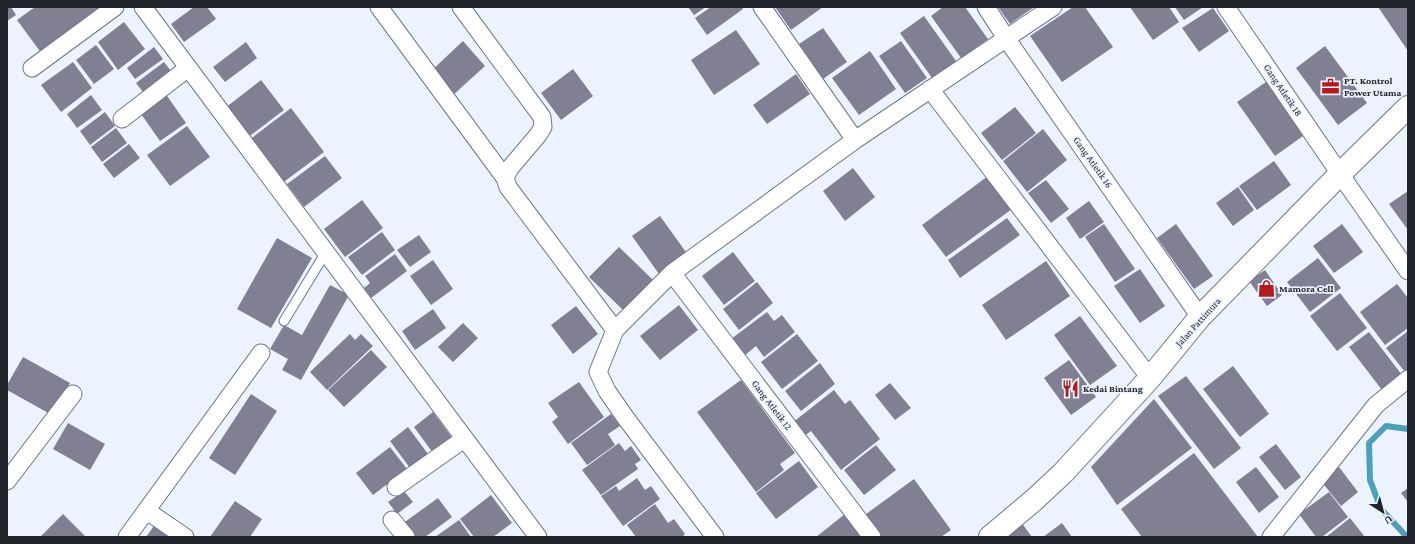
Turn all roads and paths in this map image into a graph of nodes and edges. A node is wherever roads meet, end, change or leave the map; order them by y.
1 (115, 7) edge
2 (143, 7) edge
3 (379, 7) edge
4 (461, 7) edge
5 (762, 7) edge
6 (986, 7) edge
7 (1053, 7) edge
8 (1226, 7) edge
9 (1006, 38) junction
10 (32, 68) dead end
11 (188, 68) junction
12 (930, 89) junction
13 (1408, 107) edge
14 (122, 119) dead end
15 (855, 140) junction
16 (1340, 174) junction
17 (505, 178) junction
18 (326, 252) junction
19 (1408, 271) edge
20 (672, 273) junction
21 (1200, 317) junction
22 (284, 321) dead end
23 (615, 330) junction
24 (260, 353) dead end
25 (1150, 378) junction
26 (1408, 379) edge
27 (73, 394) dead end
28 (464, 439) junction
29 (7, 481) edge
30 (396, 487) dead end
31 (147, 511) junction
32 (392, 520) dead end
33 (1281, 533) edge
34 (127, 537) edge
35 (185, 537) edge
36 (406, 537) edge
37 (538, 537) edge
38 (715, 537) edge
39 (872, 537) edge
40 (990, 537) edge

1 - 10 street
2 - 11 street
3 - 17 street
4 - 17 street
5 - 15 street
6 - 9 street, Gang Atletik 16
7 - 9 street
8 - 16 street, Gang Atletik 18
9 - 12 street
9 - 21 street, Gang Atletik 16
11 - 14 street
11 - 18 street
12 - 15 street
12 - 25 street
13 - 16 street, Jalan Pattimura
15 - 20 street
16 - 19 street, Gang Atletik 18
16 - 21 street, Jalan Pattimura
17 - 23 street
18 - 22 lane
18 - 28 street
20 - 23 street
20 - 39 street, Gang Atletik 12
21 - 25 street, Jalan Pattimura
23 - 38 street
24 - 31 street
25 - 40 street, Jalan Pattimura
26 - 33 street
27 - 29 street
28 - 30 street
28 - 37 street
31 - 34 street
31 - 35 street
32 - 36 street

